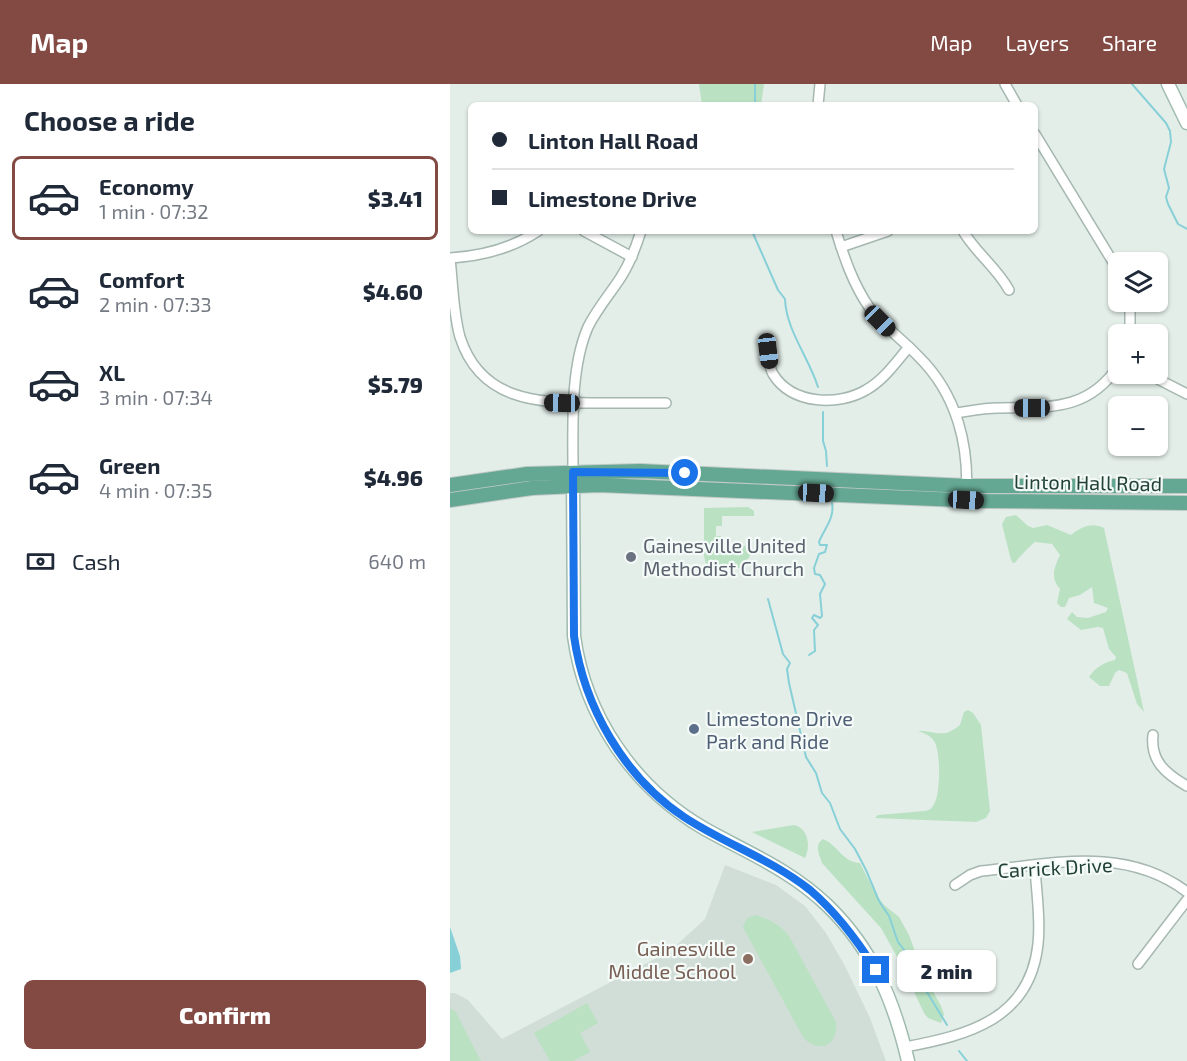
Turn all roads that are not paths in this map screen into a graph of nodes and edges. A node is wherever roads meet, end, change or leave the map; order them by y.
1 (820, 84) edge
2 (1005, 84) edge
3 (1168, 84) edge
4 (818, 102) edge
5 (1015, 102) edge
6 (1187, 123) edge
7 (1038, 139) edge
8 (532, 234) edge
9 (590, 234) edge
10 (640, 234) edge
11 (837, 234) edge
12 (879, 234) edge
13 (965, 234) edge
14 (841, 247) junction
15 (1108, 254) edge
16 (632, 257) junction
17 (450, 259) edge
18 (1009, 290) dead end
19 (909, 347) junction
20 (768, 351) dead end
21 (1108, 379) edge
22 (1168, 384) edge
23 (1187, 394) edge
24 (575, 403) junction
25 (666, 403) dead end
26 (956, 413) junction
27 (573, 478) junction
28 (450, 485) edge
29 (1187, 486) edge
30 (967, 493) junction
31 (452, 500) edge
32 (1187, 503) edge
33 (1153, 735) dead end
34 (1187, 786) edge
35 (1035, 866) junction
36 (956, 885) dead end
37 (1187, 892) edge
38 (1187, 900) edge
39 (1138, 964) dead end
40 (905, 1047) junction
41 (908, 1061) edge

1 - 4 street
2 - 5 street
3 - 6 street
7 - 15 street
8 - 17 street
9 - 16 street
10 - 16 street
11 - 14 street
12 - 14 street
13 - 18 street
14 - 19 street
16 - 24 street
17 - 24 street
19 - 20 street
19 - 26 street
21 - 26 street
22 - 23 street
24 - 25 street
24 - 27 street
26 - 30 street
27 - 28 main road, Linton Hall Road
27 - 30 main road, Linton Hall Road
27 - 31 main road, Linton Hall Road
27 - 40 street
29 - 30 main road, Linton Hall Road
30 - 32 main road, Linton Hall Road
33 - 34 street
35 - 36 street, Carrick Drive
35 - 37 street, Carrick Drive
35 - 40 street
38 - 39 street
40 - 41 street

